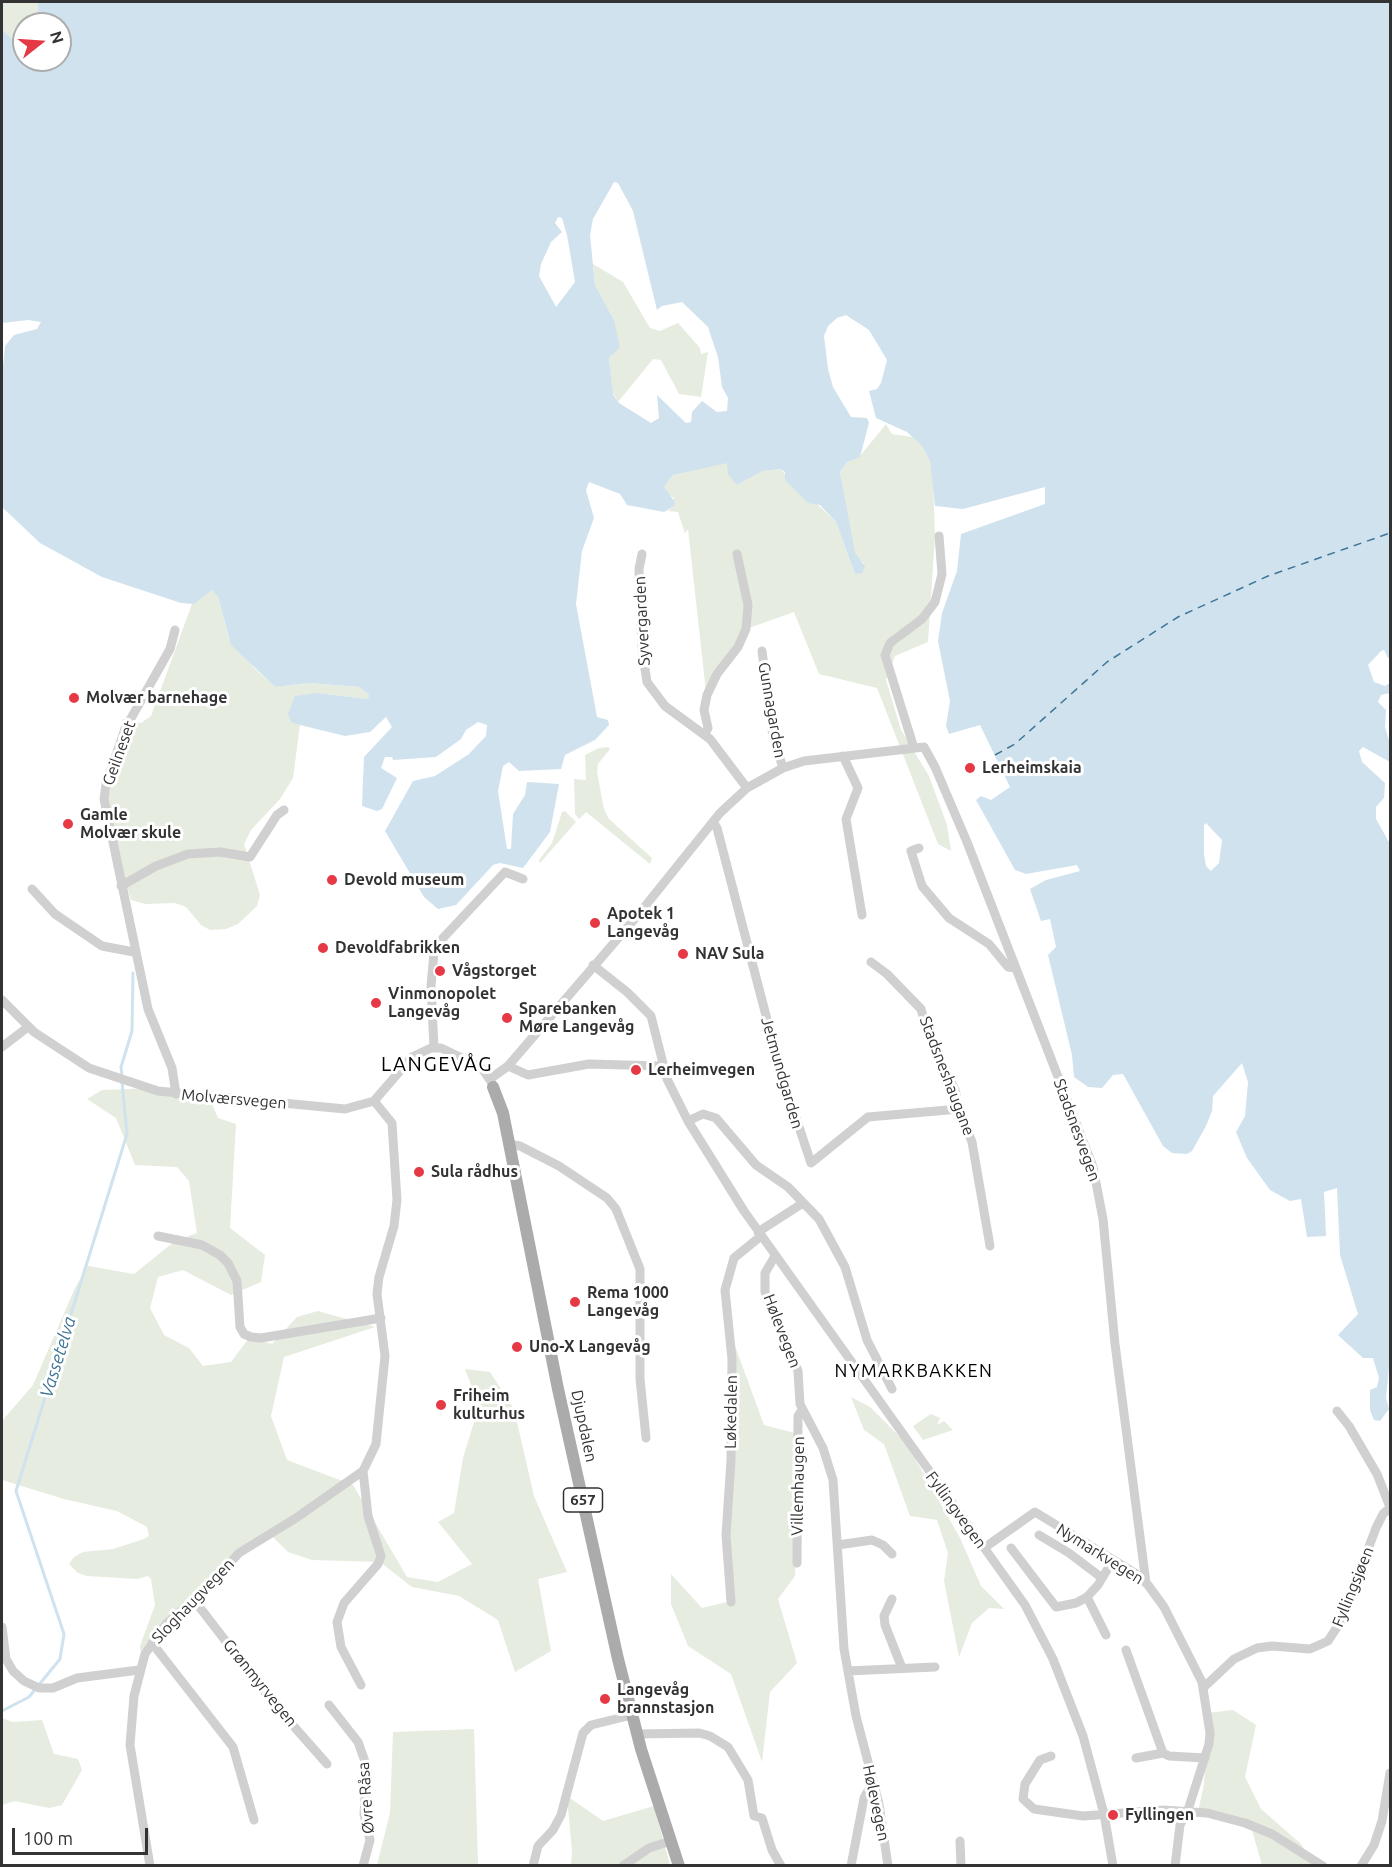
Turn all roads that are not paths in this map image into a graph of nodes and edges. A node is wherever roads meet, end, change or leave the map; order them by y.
1 (939, 536) dead end
2 (642, 554) dead end
3 (737, 554) dead end
4 (175, 630) dead end
5 (762, 651) dead end
6 (705, 734) junction
7 (914, 748) junction
8 (843, 756) junction
9 (783, 768) junction
10 (747, 788) junction
11 (284, 810) dead end
12 (713, 822) junction
13 (919, 848) dead end
14 (523, 879) dead end
15 (121, 886) junction
16 (32, 889) dead end
17 (862, 915) dead end
18 (134, 952) junction
19 (871, 962) dead end
20 (593, 966) junction
21 (1016, 968) junction
22 (2, 1000) edge
23 (28, 1027) junction
24 (2, 1047) edge
25 (434, 1048) junction
26 (508, 1066) junction
27 (662, 1066) junction
28 (491, 1083) junction
29 (176, 1094) junction
30 (374, 1101) junction
31 (959, 1110) junction
32 (688, 1121) junction
33 (508, 1144) junction
34 (803, 1203) junction
35 (759, 1234) junction
36 (158, 1236) dead end
37 (990, 1246) dead end
38 (775, 1256) junction
39 (381, 1318) junction
40 (892, 1389) dead end
41 (802, 1410) junction
42 (1337, 1411) dead end
43 (646, 1438) dead end
44 (363, 1471) junction
45 (1390, 1507) edge
46 (1039, 1535) dead end
47 (838, 1545) junction
48 (984, 1548) junction
49 (1011, 1548) dead end
50 (892, 1554) dead end
51 (1113, 1560) junction
52 (796, 1563) dead end
53 (1101, 1578) junction
54 (1146, 1583) junction
55 (1087, 1597) junction
56 (892, 1599) dead end
57 (194, 1600) junction
58 (731, 1602) dead end
59 (2, 1627) edge
60 (1106, 1635) dead end
61 (152, 1643) junction
62 (1126, 1650) dead end
63 (935, 1667) dead end
64 (902, 1668) junction
65 (139, 1670) junction
66 (848, 1671) junction
67 (361, 1685) dead end
68 (1203, 1688) junction
69 (329, 1705) dead end
70 (632, 1715) junction
71 (638, 1734) junction
72 (1163, 1753) junction
73 (1051, 1756) dead end
74 (1136, 1758) dead end
75 (1205, 1758) junction
76 (327, 1764) dead end
77 (1390, 1773) edge
78 (873, 1782) junction
79 (1188, 1810) junction
80 (1104, 1814) junction
81 (254, 1820) dead end
82 (671, 1841) junction
83 (960, 1841) dead end
84 (150, 1866) edge
85 (363, 1866) edge
86 (533, 1866) edge
87 (623, 1866) edge
88 (679, 1866) edge
89 (781, 1866) edge
90 (851, 1866) edge
91 (888, 1866) edge
92 (961, 1866) edge
93 (1113, 1866) edge
94 (1175, 1866) edge
95 (1323, 1866) edge
96 (1361, 1866) edge

1 - 7 street
2 - 6 street, Syvergarden
3 - 6 street
4 - 15 street, Geilneset
5 - 9 street, Gunnagarden
6 - 10 street, Syvergarden
7 - 8 street
7 - 21 street, Stadsnesvegen
8 - 9 street
8 - 17 street
9 - 10 street
10 - 12 street
11 - 15 street
12 - 20 street
12 - 31 street, Jetmundgarden
13 - 21 street
14 - 25 street
15 - 18 street, Geilneset
16 - 18 street
18 - 29 street, Geilneset
19 - 31 street, Stadsneshaugane
20 - 26 street
20 - 27 street, Fyllingvegen
21 - 54 street, Stadsnesvegen
22 - 23 street, Molværsvegen
23 - 24 street
23 - 29 street, Molværsvegen
25 - 28 street
25 - 30 street
26 - 27 street
26 - 28 street
27 - 32 street, Fyllingvegen
28 - 33 main road, Djupdalen / 657
29 - 30 street, Molværsvegen
30 - 39 street
31 - 37 street, Stadsneshaugane
32 - 34 street
32 - 35 street, Fyllingvegen
33 - 43 street
33 - 70 main road, Djupdalen / 657
34 - 35 street
34 - 40 street
35 - 38 street, Fyllingvegen
35 - 58 street, Løkedalen
36 - 39 street
38 - 41 street, Hølevegen
38 - 48 street, Fyllingvegen
39 - 44 street
41 - 47 street, Hølevegen
41 - 52 street, Villemhaugen
42 - 45 street, Fyllingsjøen
44 - 57 street, Sloghaugvegen
44 - 67 street
45 - 68 street, Fyllingsjøen
46 - 53 street
47 - 50 street
47 - 66 street, Hølevegen
48 - 51 street, Nymarkvegen
48 - 80 street, Fyllingvegen
49 - 55 street
51 - 53 street
51 - 54 street, Nymarkvegen
53 - 55 street
54 - 68 street, Nymarkvegen
55 - 60 street
56 - 64 street
57 - 61 street, Sloghaugvegen
57 - 76 street, Grønmyrvegen
59 - 65 street
61 - 65 street, Sloghaugvegen
61 - 81 street
62 - 72 street
63 - 64 street
64 - 66 street
65 - 84 street, Sloghaugvegen
66 - 78 street, Hølevegen
68 - 75 street, Nymarkvegen
69 - 85 street, Øvre Råsa
70 - 71 main road, Djupdalen / 657
70 - 86 street
71 - 82 main road, Djupdalen / 657
71 - 89 street
72 - 74 street
72 - 75 street
73 - 80 street
75 - 79 street, Nymarkvegen
77 - 96 street
78 - 90 street
78 - 91 street, Hølevegen
79 - 80 street
79 - 94 street, Nymarkvegen
79 - 95 street
80 - 93 street, Fyllingvegen
82 - 87 street
82 - 88 main road, Djupdalen / 657
83 - 92 street

